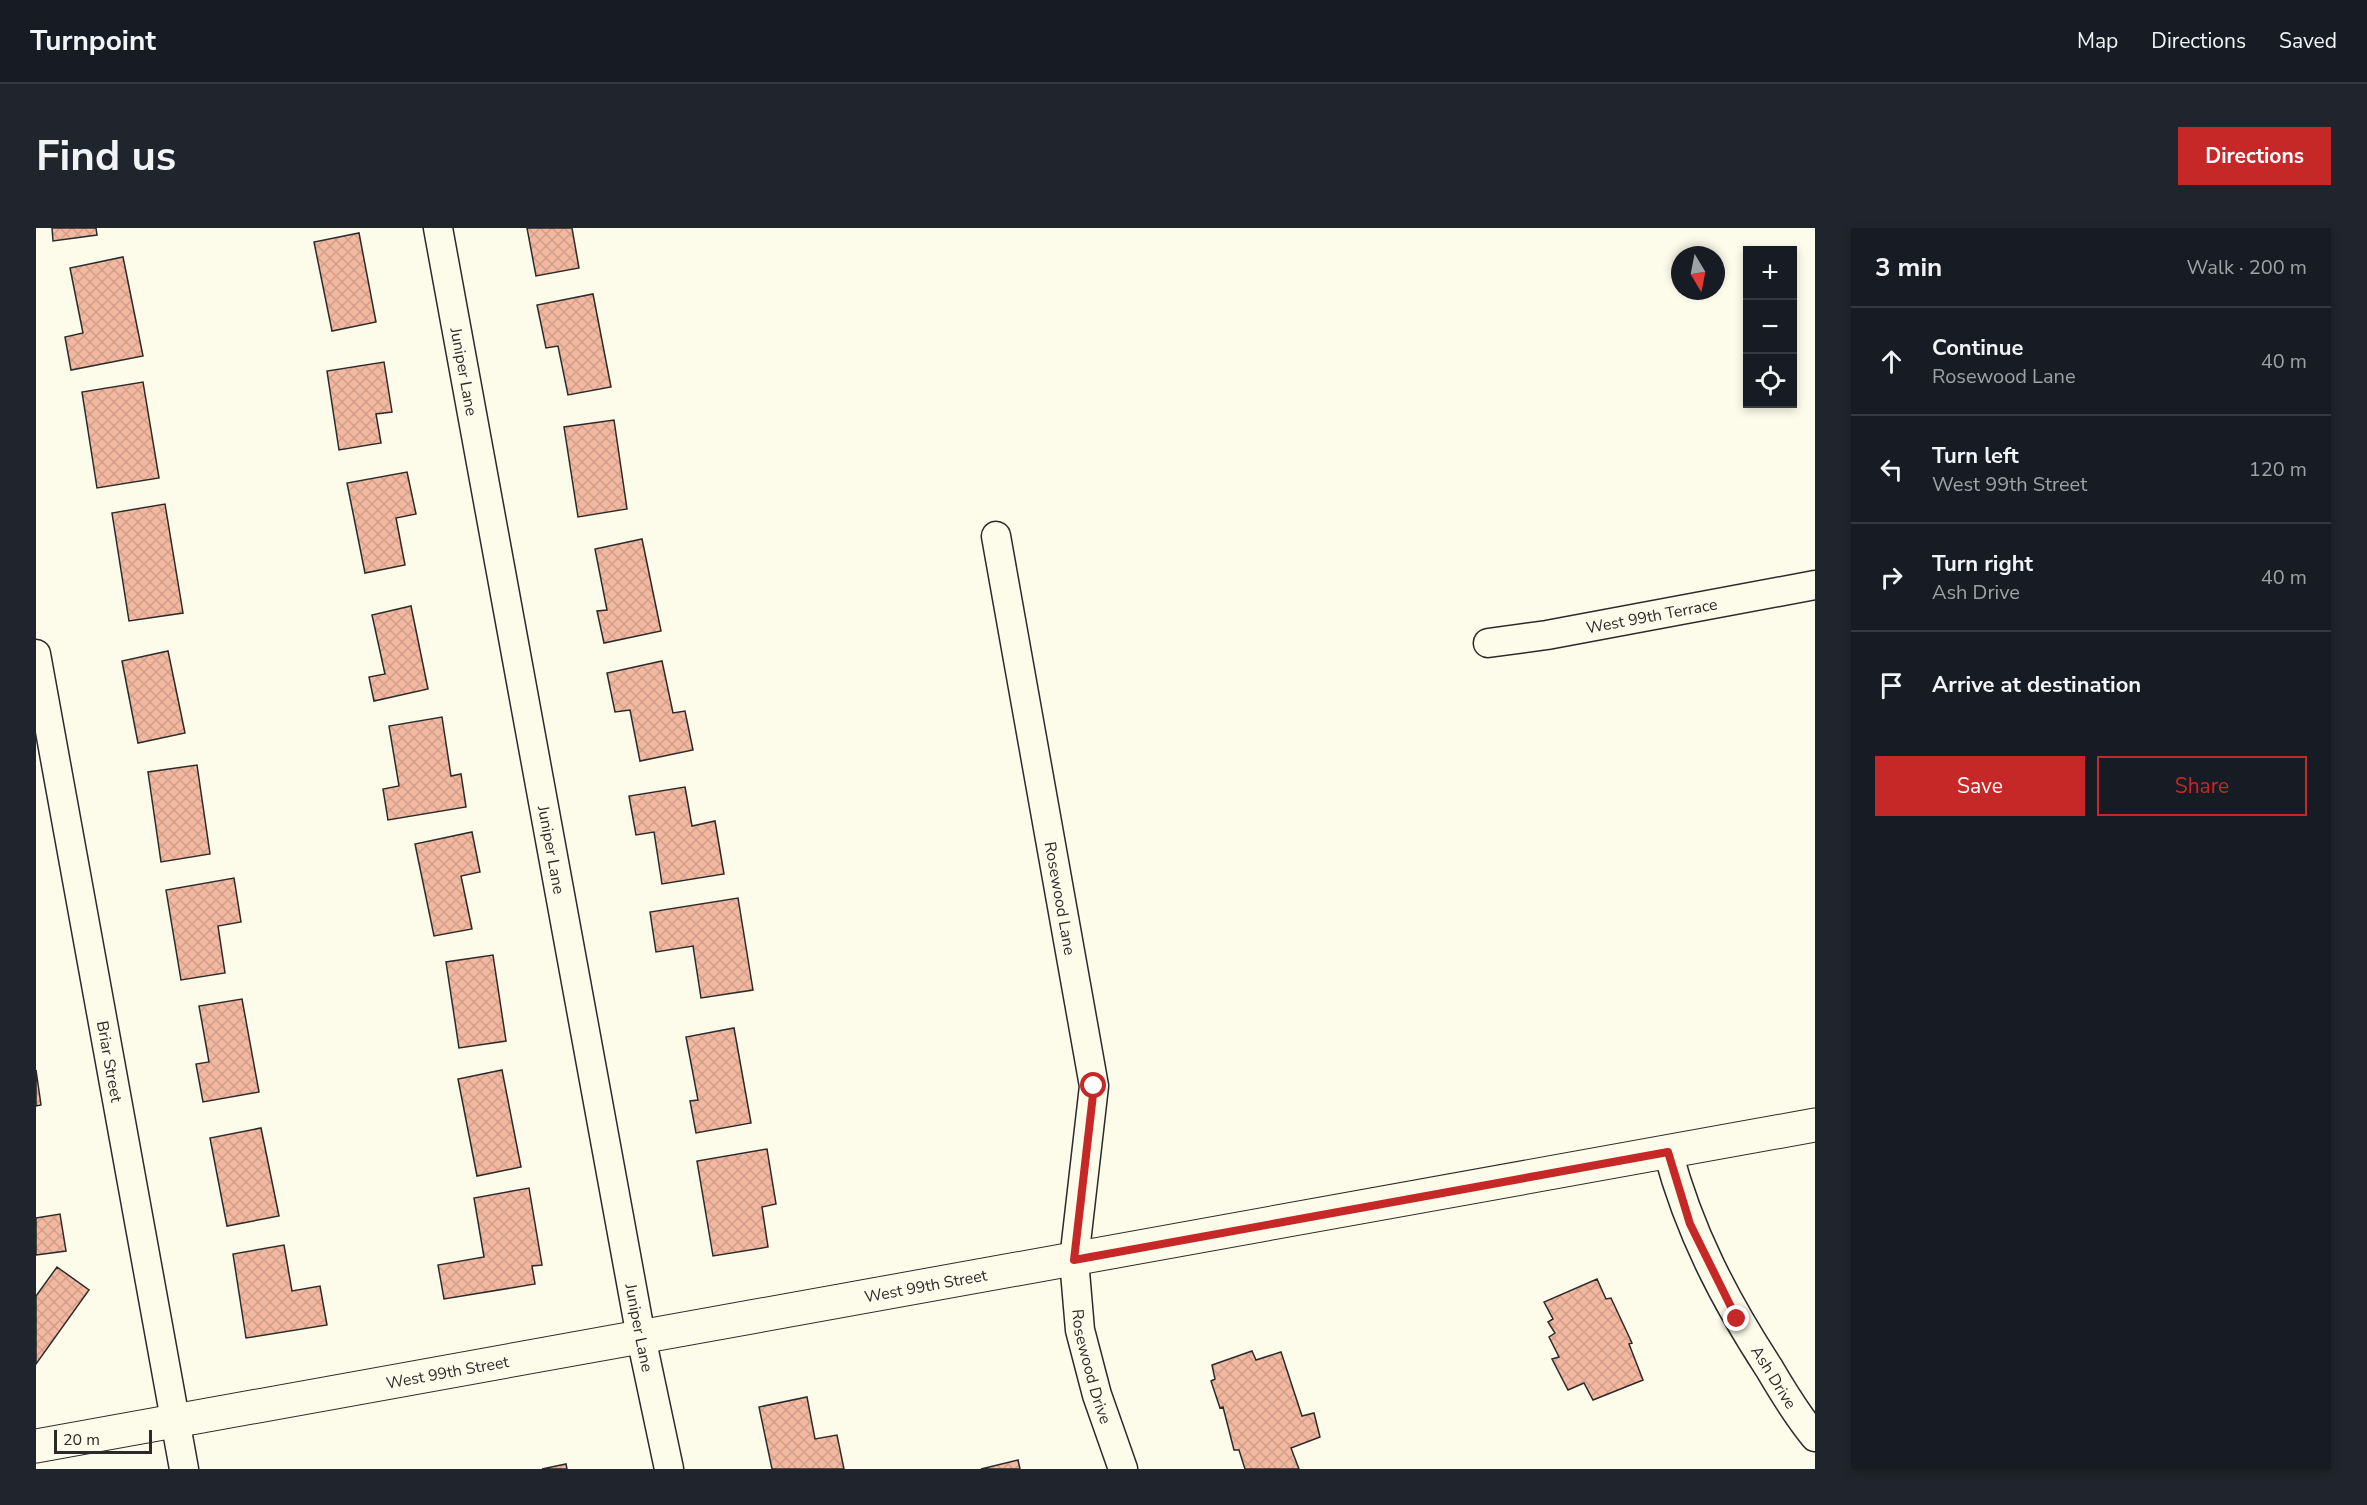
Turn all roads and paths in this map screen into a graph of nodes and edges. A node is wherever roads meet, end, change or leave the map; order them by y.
1 (438, 228) edge
2 (996, 536) dead end
3 (1815, 585) edge
4 (1488, 644) dead end
5 (36, 654) edge
6 (1815, 1125) edge
7 (1668, 1152) junction
8 (1074, 1260) junction
9 (641, 1336) junction
10 (175, 1420) junction
11 (1815, 1437) edge
12 (36, 1446) edge
13 (184, 1469) edge
14 (669, 1469) edge
15 (1123, 1469) edge

1 - 9 street, Juniper Lane
2 - 8 street, Rosewood Lane
3 - 4 street, West 99th Terrace
5 - 10 street, Briar Street
6 - 7 street, West 99th Street
7 - 8 street, West 99th Street
7 - 11 street, Ash Drive
8 - 9 street, West 99th Street
8 - 15 street, Rosewood Drive
9 - 10 street, West 99th Street
9 - 14 street, Juniper Lane
10 - 12 street, West 99th Street
10 - 13 street, Briar Street

